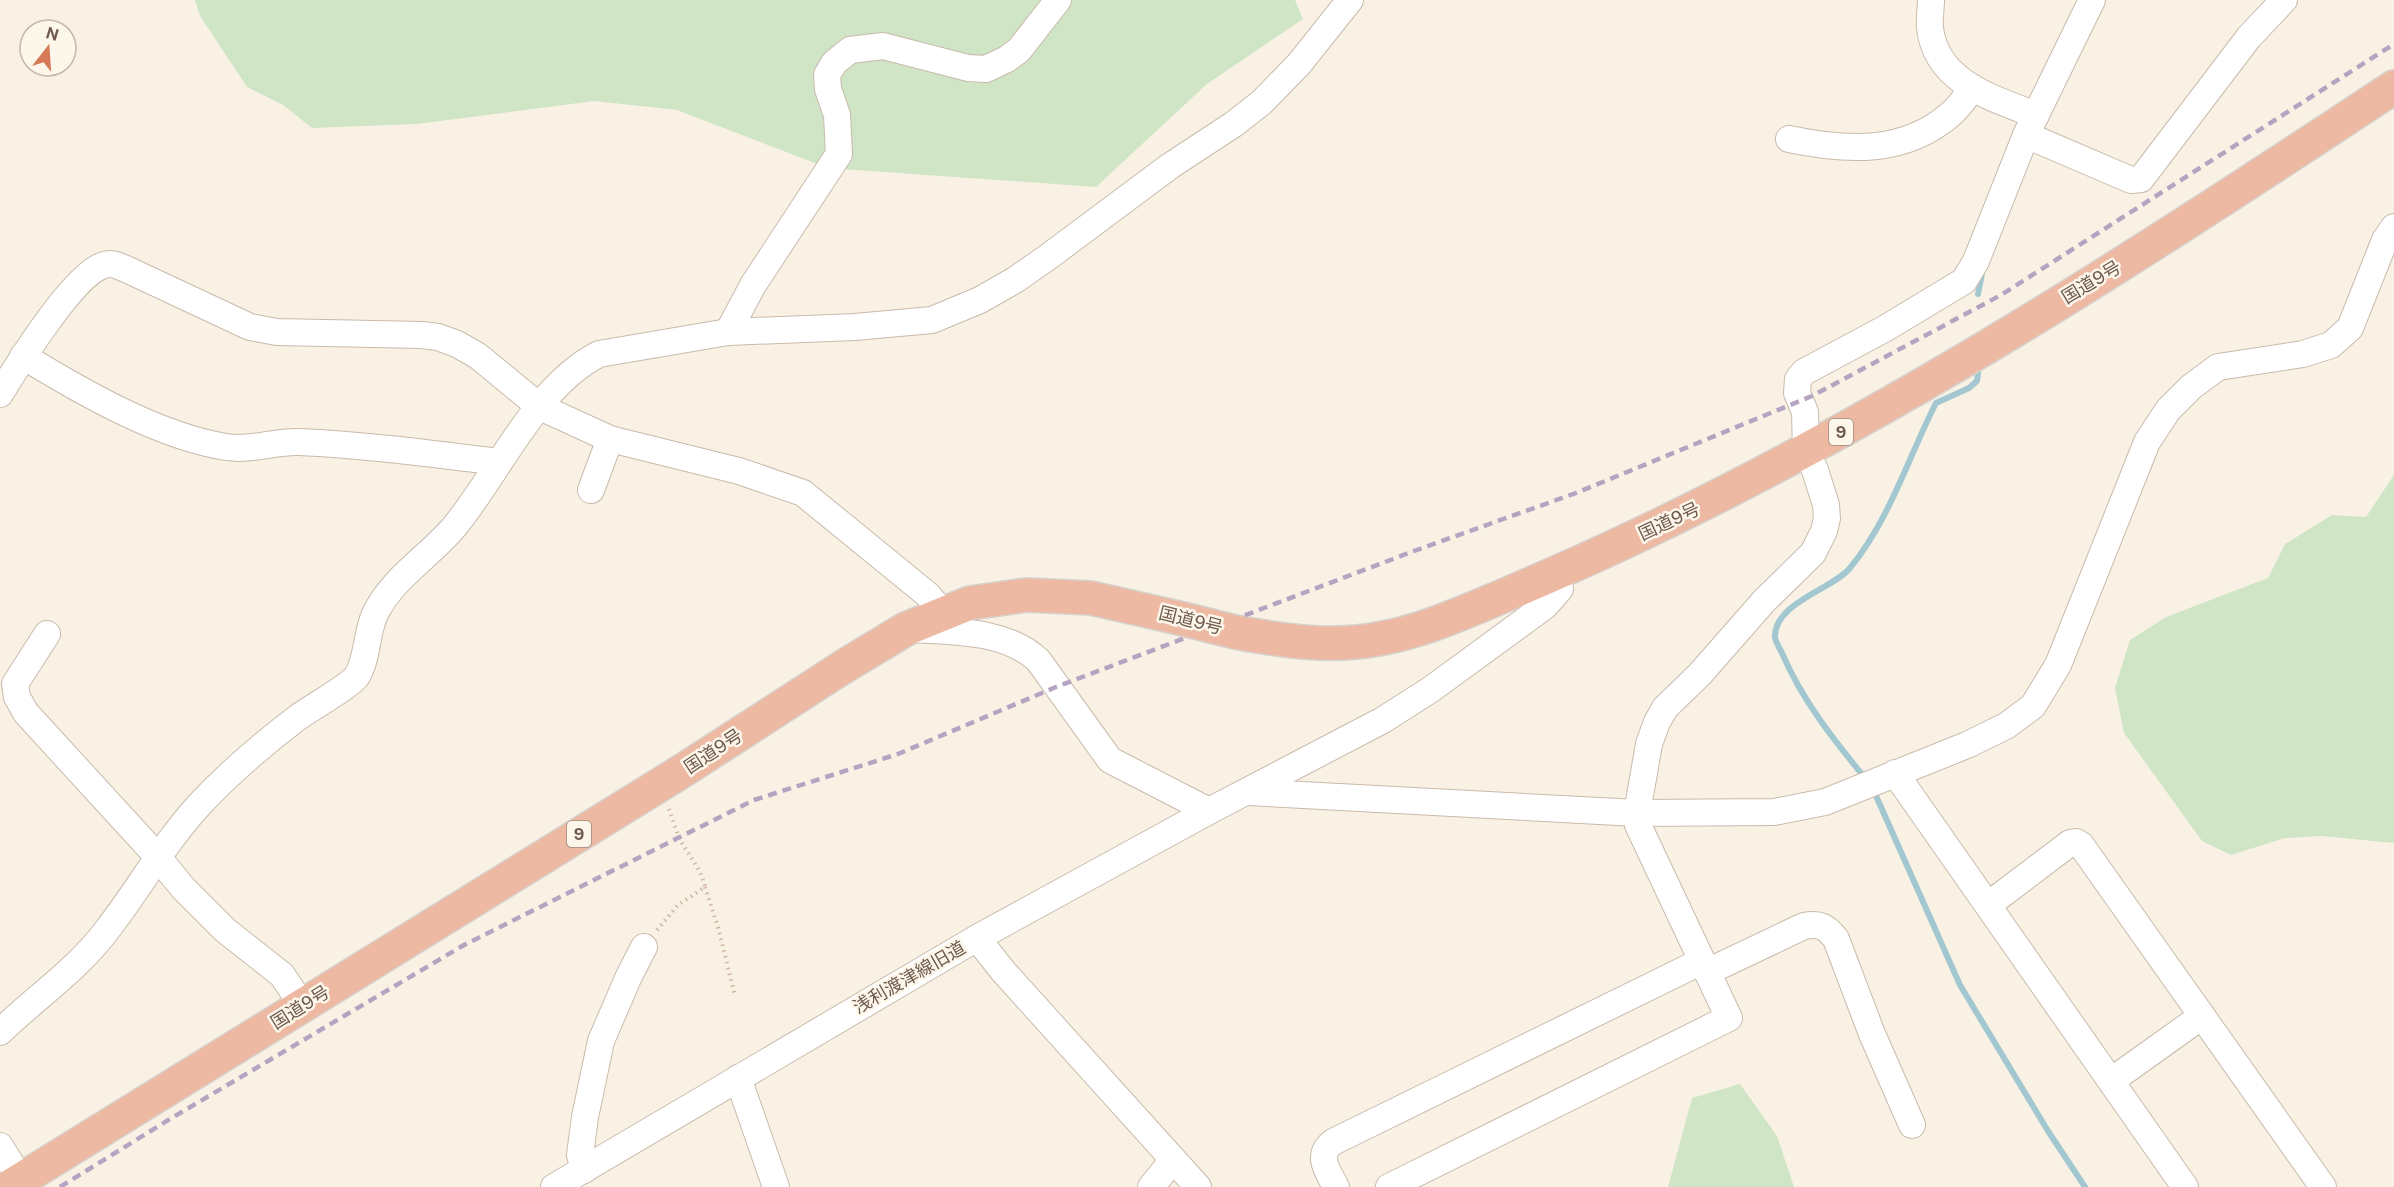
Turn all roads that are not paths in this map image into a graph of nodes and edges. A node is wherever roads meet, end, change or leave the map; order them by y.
1 (1058, 0) edge
2 (1350, 0) edge
3 (1931, 0) edge
4 (2092, 0) edge
5 (2284, 0) edge
6 (2394, 87) edge
7 (1973, 88) junction
8 (2034, 132) junction
9 (1789, 139) dead end
10 (2394, 227) edge
11 (728, 332) junction
12 (23, 356) junction
13 (0, 394) edge
14 (540, 407) junction
15 (610, 439) junction
16 (1806, 452) junction
17 (499, 462) junction
18 (591, 490) dead end
19 (1557, 573) junction
20 (943, 613) junction
21 (906, 629) junction
22 (47, 634) dead end
23 (1895, 773) junction
24 (1247, 792) junction
25 (1209, 811) junction
26 (1637, 813) junction
27 (158, 856) junction
28 (1988, 905) junction
29 (977, 938) junction
30 (644, 947) road end
31 (1704, 967) junction
32 (303, 1005) junction
33 (2202, 1016) junction
34 (0, 1032) edge
35 (738, 1078) junction
36 (2111, 1082) junction
37 (1912, 1125) dead end
38 (0, 1146) edge
39 (1173, 1160) junction
40 (584, 1170) junction
41 (15, 1183) edge
42 (554, 1187) edge
43 (776, 1187) edge
44 (1151, 1187) edge
45 (1198, 1187) edge
46 (1336, 1187) edge
47 (1389, 1187) edge
48 (2185, 1187) edge
49 (2323, 1187) edge

1 - 11 street
2 - 11 street
3 - 7 street
4 - 8 street
5 - 8 street
6 - 16 highway, 国道9号 / 9
7 - 8 street
7 - 9 street
8 - 16 street
10 - 23 street
11 - 14 street
12 - 13 street
12 - 14 street
12 - 17 street
14 - 15 street
14 - 17 street
15 - 18 street
15 - 20 street
16 - 19 highway, 国道9号 / 9
16 - 26 street
17 - 27 street
19 - 20 highway, 国道9号 / 9, bridge
19 - 24 street
20 - 21 highway, 国道9号 / 9
21 - 25 street
21 - 32 highway, 国道9号 / 9
22 - 27 street
23 - 26 street
23 - 28 street
24 - 25 street
24 - 26 street
25 - 29 street
26 - 31 street
27 - 32 street
27 - 34 street
28 - 33 street
28 - 36 street
29 - 35 street, 浅利渡津線旧道
29 - 39 street, 浅利渡津線旧道
30 - 40 street
31 - 37 street
31 - 46 street
31 - 47 street
32 - 41 highway, 国道9号 / 9
33 - 36 street
33 - 49 street
35 - 40 street, 浅利渡津線旧道
35 - 43 street
36 - 48 street
38 - 41 street
39 - 44 street
39 - 45 street, 浅利渡津線旧道
40 - 42 street, 浅利渡津線旧道

